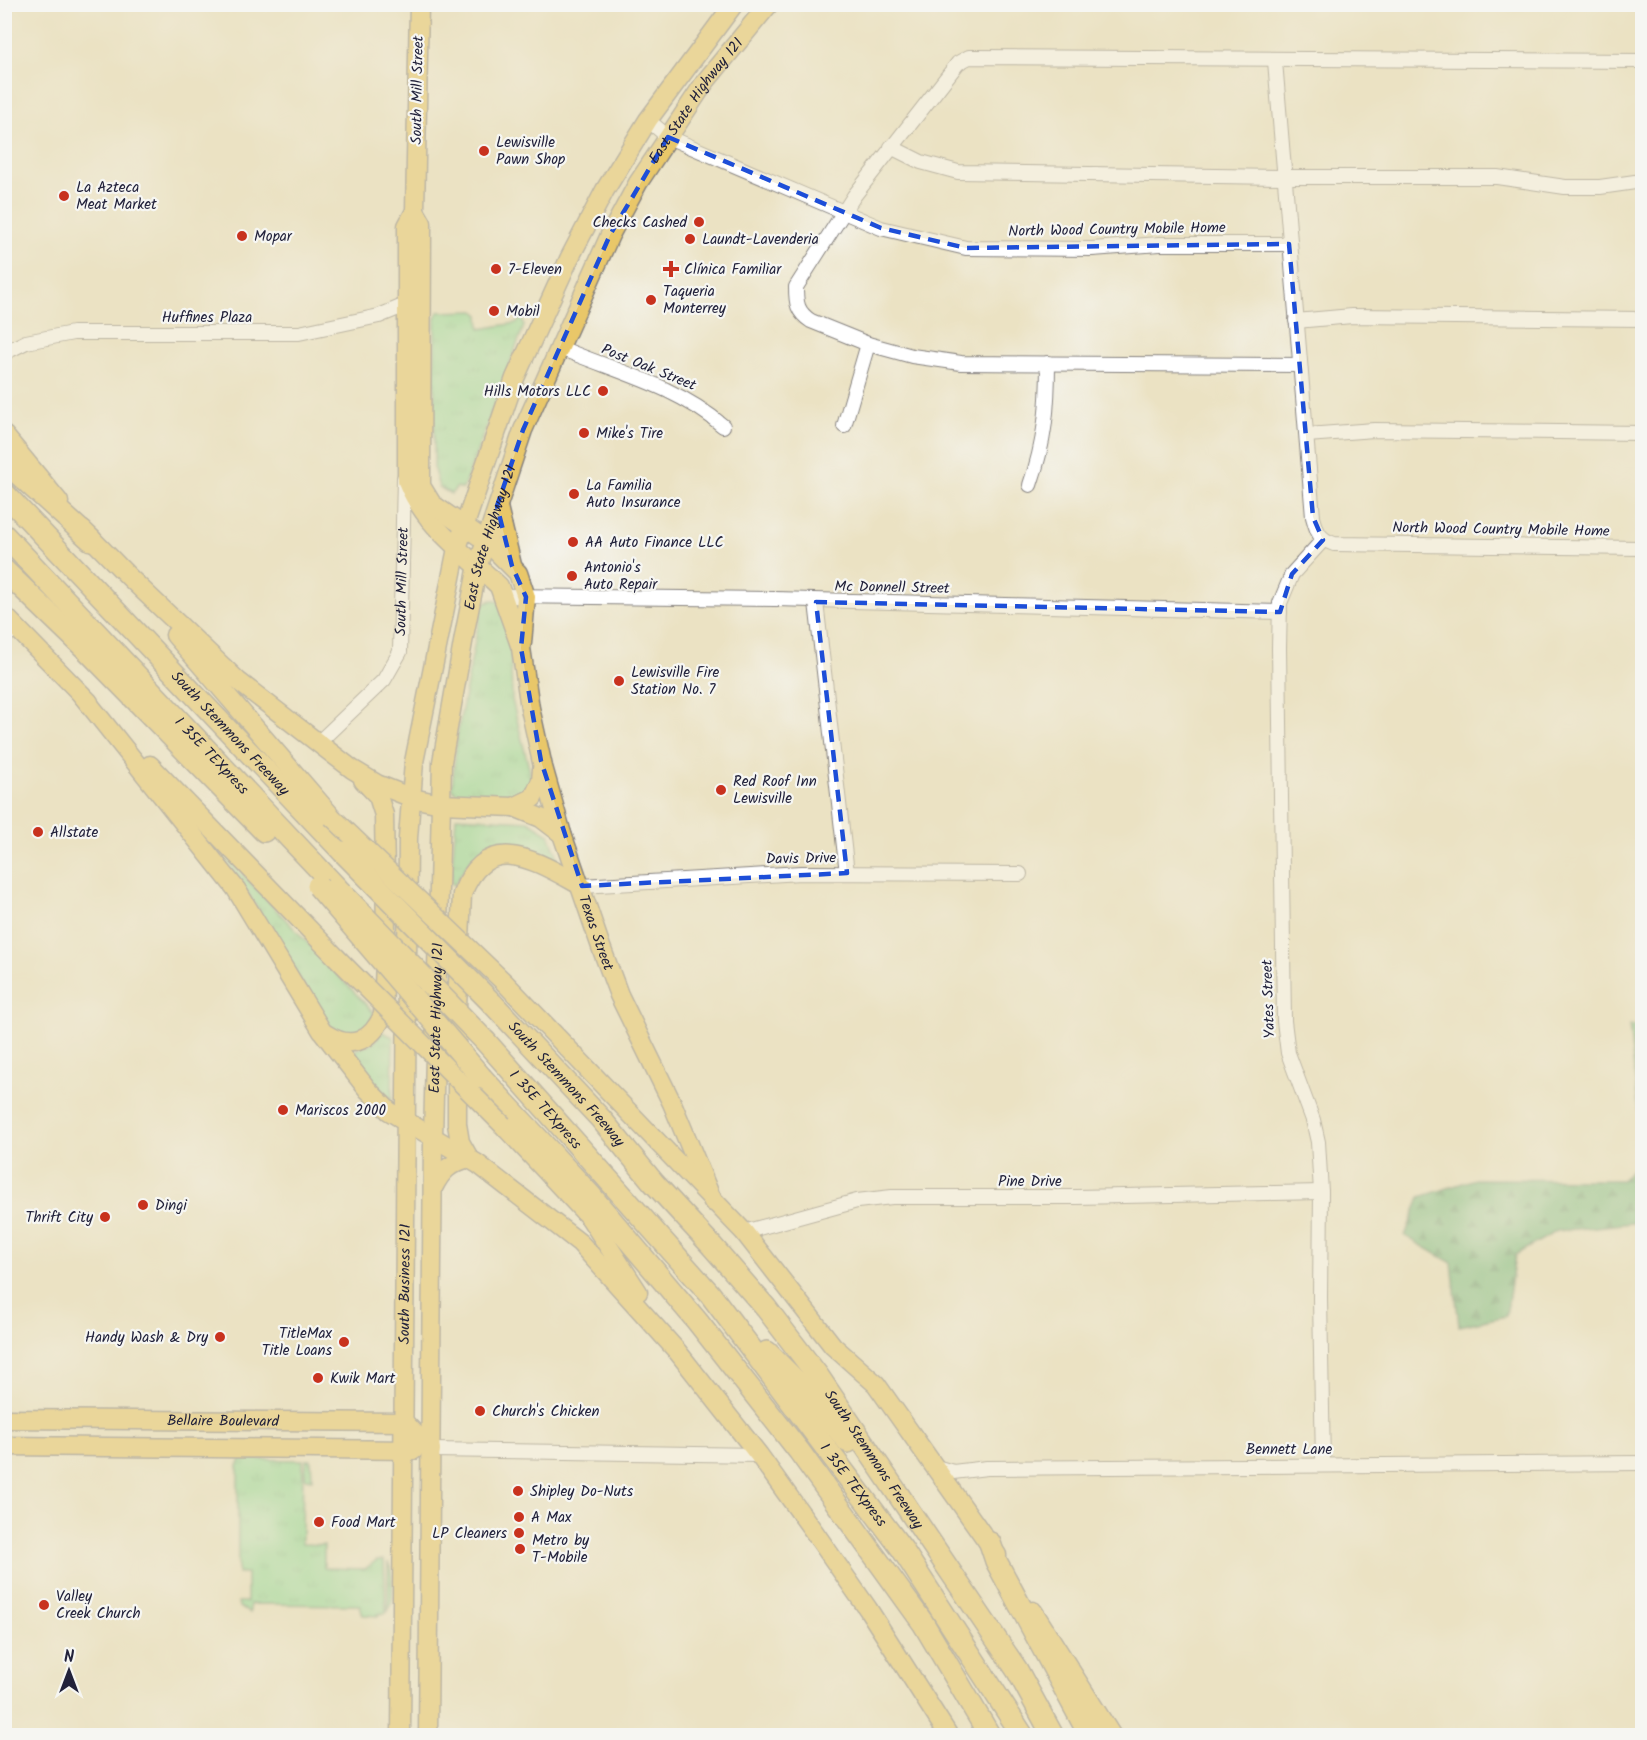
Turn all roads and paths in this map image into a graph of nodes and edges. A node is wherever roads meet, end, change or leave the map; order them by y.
1 (420, 4) edge
2 (734, 4) edge
3 (769, 4) edge
4 (1275, 61) junction
5 (1642, 61) edge
6 (648, 120) junction
7 (668, 137) junction
8 (891, 147) junction
9 (1284, 177) junction
10 (1642, 181) edge
11 (844, 211) junction
12 (1289, 244) junction
13 (415, 303) junction
14 (1642, 319) edge
15 (1296, 321) junction
16 (868, 344) junction
17 (558, 346) junction
18 (4, 353) edge
19 (1048, 363) junction
20 (1300, 365) junction
21 (723, 426) dead end
22 (844, 426) dead end
23 (1642, 433) edge
24 (4, 435) edge
25 (1307, 435) junction
26 (4, 461) edge
27 (413, 461) junction
28 (1030, 485) dead end
29 (4, 493) edge
30 (497, 506) junction
31 (464, 525) junction
32 (4, 537) edge
33 (91, 540) junction
34 (1323, 540) junction
35 (486, 542) junction
36 (457, 548) junction
37 (1642, 548) edge
38 (478, 565) junction
39 (512, 566) junction
40 (4, 570) edge
41 (129, 577) junction
42 (504, 596) junction
43 (526, 597) junction
44 (816, 602) junction
45 (1280, 612) junction
46 (8, 627) edge
47 (521, 648) junction
48 (89, 652) junction
49 (81, 694) junction
50 (318, 743) junction
51 (543, 767) junction
52 (352, 769) junction
53 (412, 798) junction
54 (441, 804) junction
55 (514, 807) junction
56 (562, 834) junction
57 (847, 873) junction
58 (1020, 874) dead end
59 (327, 886) junction
60 (582, 886) junction
61 (322, 1031) junction
62 (406, 1121) junction
63 (433, 1138) junction
64 (469, 1158) junction
65 (433, 1188) junction
66 (1321, 1192) junction
67 (713, 1202) junction
68 (744, 1232) junction
69 (405, 1250) junction
70 (710, 1294) junction
71 (432, 1305) junction
72 (677, 1351) junction
73 (98, 1418) junction
74 (4, 1419) edge
75 (404, 1422) junction
76 (4, 1446) edge
77 (96, 1447) junction
78 (404, 1450) junction
79 (431, 1450) junction
80 (759, 1455) junction
81 (1642, 1463) edge
82 (1323, 1465) junction
83 (936, 1467) junction
84 (990, 1543) junction
85 (936, 1550) junction
86 (401, 1736) edge
87 (428, 1736) edge
88 (949, 1736) edge
89 (990, 1736) edge
90 (1023, 1736) edge
91 (1053, 1736) edge
92 (1090, 1736) edge
93 (1112, 1736) edge

1 - 13 main road, South Mill Street
2 - 6 main road, East State Highway 121
3 - 7 main road, East State Highway 121
4 - 5 street
4 - 8 street
4 - 9 street
6 - 7 street, North Wood Country Mobile Home
6 - 31 main road, East State Highway 121
7 - 11 street, North Wood Country Mobile Home
7 - 17 main road, East State Highway 121
8 - 9 street
8 - 11 street
9 - 10 street
9 - 12 street
11 - 12 street, North Wood Country Mobile Home
11 - 16 street
12 - 15 street
13 - 18 street, Huffines Plaza
13 - 27 main road, South Mill Street
14 - 15 street
15 - 20 street
16 - 19 street
16 - 22 street
17 - 21 street, Post Oak Street
17 - 30 main road, East State Highway 121
19 - 20 street
19 - 28 street
20 - 25 street
23 - 25 street
24 - 33 main road, South Stemmons Freeway
25 - 34 street
26 - 33 highway
27 - 31 main road, South Mill Street
27 - 36 main road, South Mill Street
27 - 50 street, South Mill Street
29 - 85 highway, South Stemmons Freeway, bridge
30 - 35 main road, East State Highway 121
30 - 39 main road
31 - 35 main road, South Mill Street
31 - 36 main road, East State Highway 121
32 - 48 highway
32 - 59 highway, I 35E TEXpress
33 - 41 main road, South Stemmons Freeway
34 - 37 street, North Wood Country Mobile Home
34 - 45 street, Yates Street
35 - 38 main road, East State Highway 121
35 - 39 main road, Texas Street
36 - 38 main road, South Mill Street
36 - 53 main road, East State Highway 121
38 - 42 main road, Texas Street
38 - 54 main road, East State Highway 121
39 - 43 main road, Texas Street
40 - 48 highway
41 - 50 main road, South Stemmons Freeway
41 - 67 main road, South Stemmons Freeway, bridge
42 - 43 street, Mc Donnell Street
42 - 47 main road, Texas Street
43 - 44 street, Mc Donnell Street
43 - 47 main road, Texas Street
44 - 45 street, Mc Donnell Street
44 - 57 street
45 - 66 street, Yates Street
46 - 49 main road
47 - 51 main road, Texas Street
48 - 59 highway
49 - 61 main road
49 - 72 main road, bridge
50 - 52 main road, South Stemmons Freeway
51 - 55 main road
51 - 56 main road, Texas Street
52 - 53 main road, South Stemmons Freeway
52 - 61 main road
53 - 54 main road, South Stemmons Freeway
53 - 62 main road, East State Highway 121
54 - 55 main road, South Stemmons Freeway
54 - 63 main road, East State Highway 121
55 - 56 main road, South Stemmons Freeway
56 - 60 main road, Texas Street
57 - 58 street, Davis Drive
57 - 60 street, Davis Drive
59 - 70 highway, I 35E TEXpress, bridge
59 - 89 highway, bridge
60 - 64 main road
60 - 67 main road, Texas Street
61 - 62 main road
62 - 63 main road
62 - 69 main road, South Business 121
63 - 64 main road
63 - 65 main road, South Business 121
64 - 65 main road
64 - 72 main road
65 - 71 main road, South Business 121
66 - 68 street, Pine Drive
66 - 82 street, Yates Street
67 - 68 main road, South Stemmons Freeway
68 - 83 main road, South Stemmons Freeway
69 - 71 main road
69 - 75 main road, South Business 121
70 - 85 highway
70 - 90 highway, I 35E TEXpress
71 - 79 main road, South Business 121
72 - 80 main road
73 - 74 main road, Bellaire Boulevard
73 - 75 main road, Bellaire Boulevard
73 - 77 main road
75 - 78 main road, South Business 121
75 - 79 main road
76 - 77 main road, Bellaire Boulevard
77 - 78 main road, Bellaire Boulevard
78 - 79 main road, Bellaire Boulevard
78 - 86 main road, South Business 121
79 - 80 street, Bellaire Boulevard
79 - 87 main road, South Business 121
80 - 88 main road
81 - 82 street, Bennett Lane
82 - 83 street, Bennett Lane
83 - 84 main road, South Stemmons Freeway
84 - 92 highway
84 - 93 main road, South Stemmons Freeway
85 - 91 highway, South Stemmons Freeway

